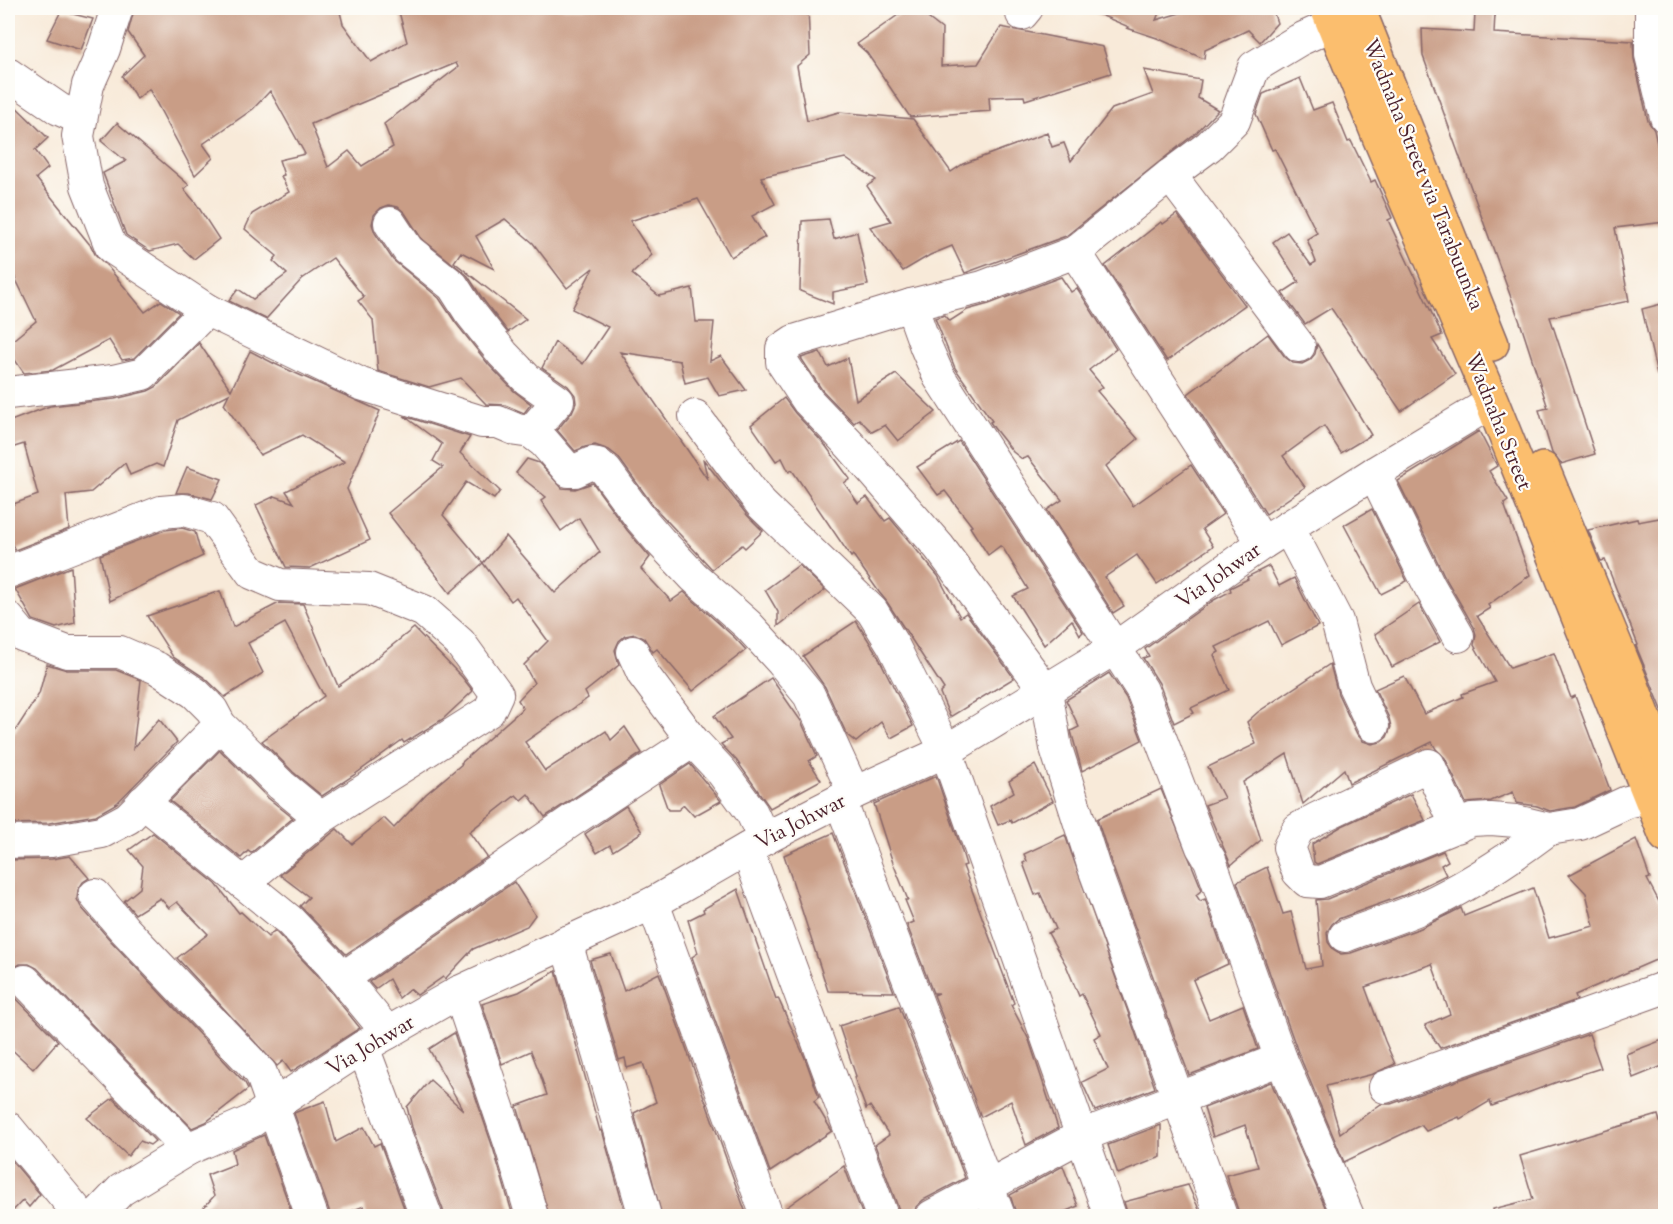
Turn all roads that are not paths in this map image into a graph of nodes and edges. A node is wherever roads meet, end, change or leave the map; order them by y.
1 (117, 8) edge
2 (1651, 8) edge
3 (1340, 13) edge
4 (8, 74) edge
5 (1665, 117) edge
6 (81, 119) junction
7 (1391, 131) junction
8 (1170, 175) junction
9 (390, 223) dead end
10 (1075, 252) junction
11 (911, 305) junction
12 (207, 310) junction
13 (1299, 346) dead end
14 (8, 393) edge
15 (1492, 402) junction
16 (695, 416) dead end
17 (531, 432) junction
18 (1374, 473) junction
19 (1276, 535) junction
20 (8, 572) edge
21 (8, 618) edge
22 (1458, 636) dead end
23 (1115, 648) junction
24 (633, 652) dead end
25 (1046, 691) junction
26 (220, 725) junction
27 (1374, 726) dead end
28 (693, 741) junction
29 (946, 750) junction
30 (1657, 786) edge
31 (847, 797) junction
32 (143, 802) junction
33 (321, 818) junction
34 (1456, 827) junction
35 (1549, 829) junction
36 (1665, 836) edge
37 (8, 842) edge
38 (755, 844) junction
39 (243, 883) junction
40 (95, 895) dead end
41 (653, 903) junction
42 (1345, 936) dead end
43 (566, 942) junction
44 (343, 978) junction
45 (25, 981) dead end
46 (1665, 987) edge
47 (459, 992) junction
48 (376, 1040) junction
49 (1281, 1059) junction
50 (1385, 1087) dead end
51 (1178, 1099) junction
52 (274, 1105) junction
53 (8, 1128) edge
54 (1081, 1136) junction
55 (188, 1149) junction
56 (988, 1187) junction
57 (81, 1216) edge
58 (96, 1216) edge
59 (312, 1216) edge
60 (426, 1216) edge
61 (532, 1216) edge
62 (645, 1216) edge
63 (766, 1216) edge
64 (882, 1216) edge
65 (933, 1216) edge
66 (999, 1216) edge
67 (1110, 1216) edge
68 (1221, 1216) edge
69 (1348, 1216) edge

1 - 6 street
2 - 5 street
3 - 7 main road, Wadnaha Street
3 - 8 street
4 - 6 street
6 - 12 street
7 - 15 main road, Wadnaha Street
7 - 30 main road, Wadnaha Street via Tarabuunka
8 - 10 street
8 - 13 street
9 - 17 street
10 - 11 street
10 - 19 street
11 - 23 street
11 - 25 street
12 - 14 street
12 - 17 street
15 - 18 street, Via Johwar
15 - 30 main road, Wadnaha Street
16 - 29 street
17 - 31 street
18 - 19 street, Via Johwar
18 - 22 street
19 - 23 street, Via Johwar
19 - 27 street
20 - 33 street
21 - 26 street
23 - 25 street, Via Johwar
23 - 49 street
24 - 28 street
25 - 29 street, Via Johwar
25 - 51 street
26 - 32 street
26 - 33 street
28 - 38 street
28 - 44 street
29 - 31 street, Via Johwar
29 - 54 street
30 - 35 street
30 - 36 main road, Wadnaha Street
31 - 38 street, Via Johwar
31 - 56 street
32 - 37 street
32 - 39 street
33 - 39 street
34 - 34 street
34 - 35 street
35 - 42 street
38 - 41 street, Via Johwar
38 - 64 street
39 - 44 street
40 - 52 street
41 - 43 street, Via Johwar
41 - 63 street
43 - 47 street, Via Johwar
43 - 62 street
44 - 48 street
45 - 55 street
46 - 50 street
47 - 48 street, Via Johwar
47 - 61 street
48 - 52 street, Via Johwar
48 - 60 street
49 - 51 street
49 - 69 street
51 - 54 street
51 - 68 street
52 - 55 street, Via Johwar
52 - 59 street
53 - 57 street
54 - 56 street
54 - 67 street
55 - 58 street, Via Johwar
56 - 65 street
56 - 66 street

